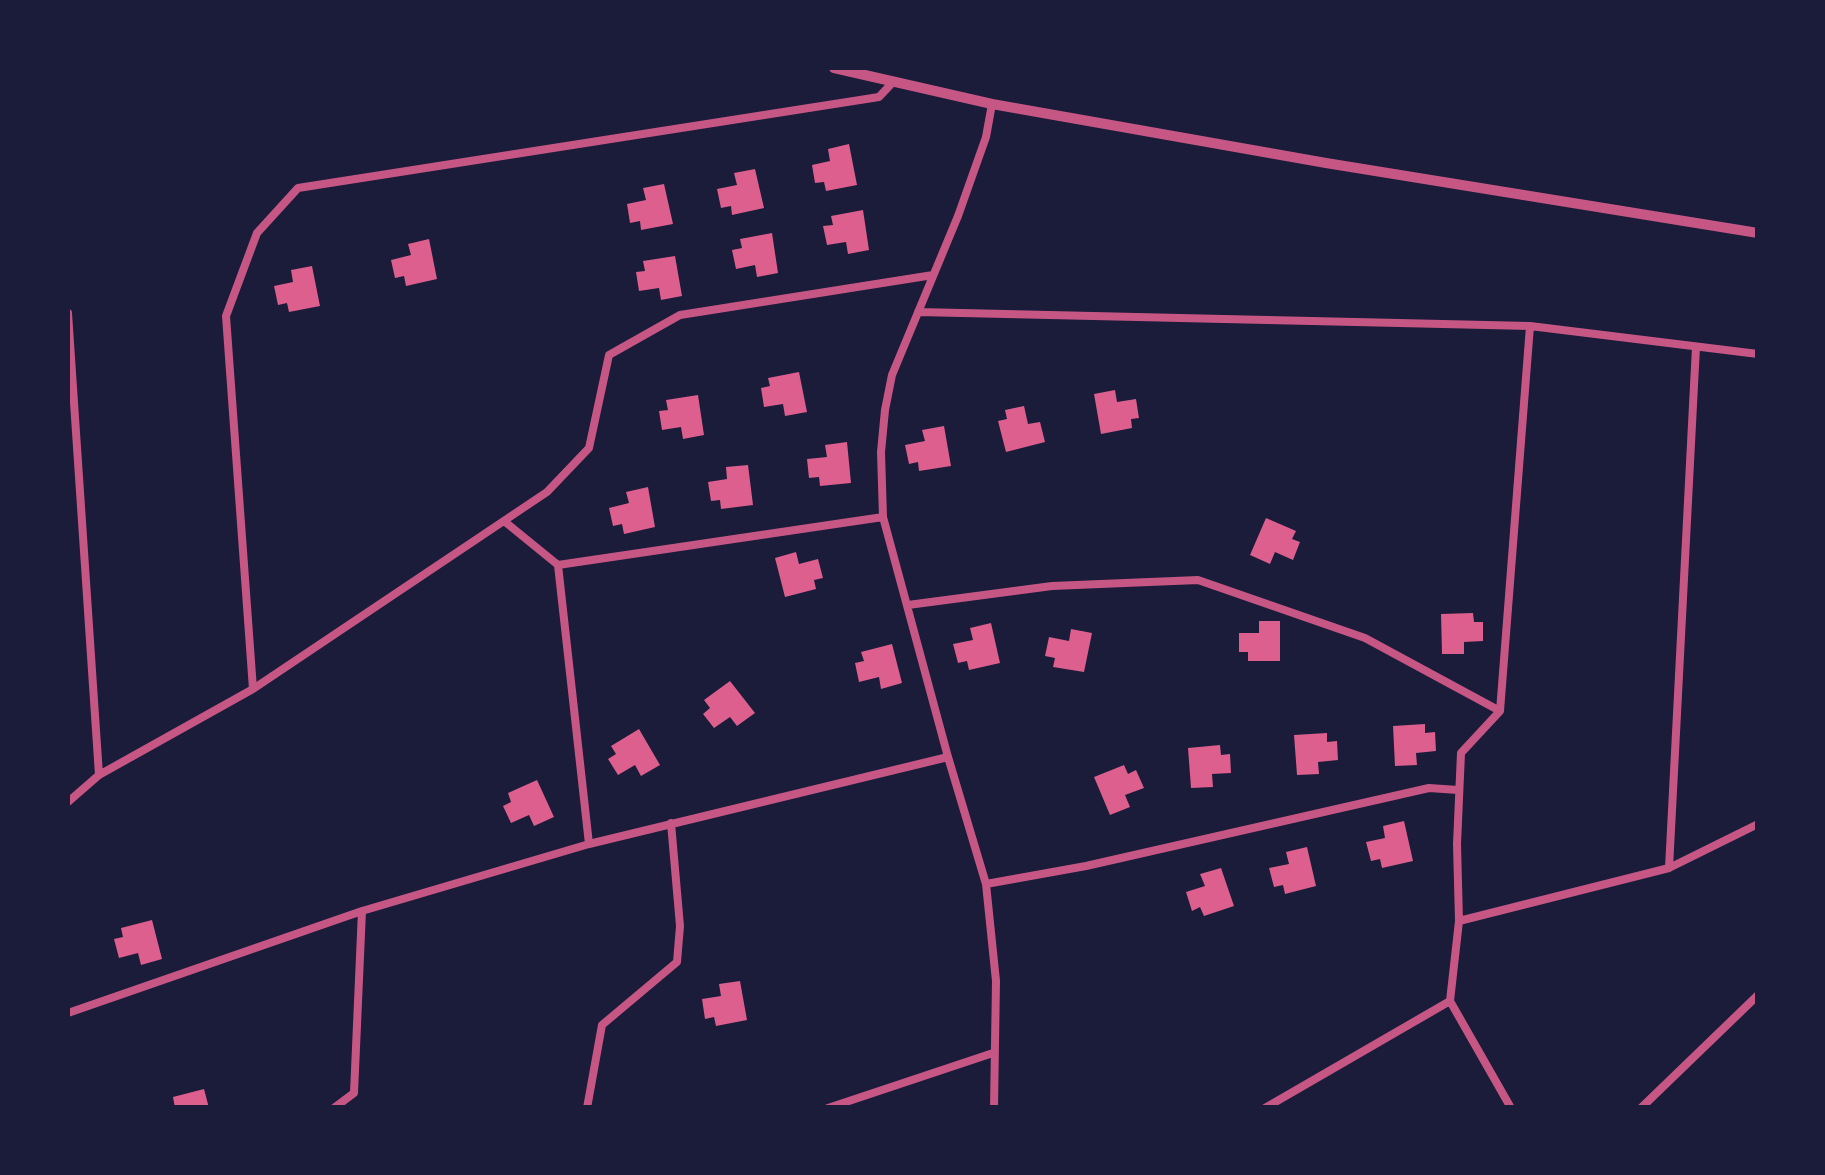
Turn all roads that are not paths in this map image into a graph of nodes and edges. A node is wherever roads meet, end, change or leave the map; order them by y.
1 (834, 68) edge
2 (894, 81) junction
3 (992, 104) junction
4 (1758, 233) edge
5 (934, 274) junction
6 (918, 312) junction
7 (68, 313) edge
8 (1530, 326) junction
9 (1696, 347) junction
10 (1758, 354) edge
11 (883, 517) junction
12 (504, 521) junction
13 (558, 565) junction
14 (908, 605) junction
15 (253, 690) junction
16 (1500, 711) junction
17 (948, 758) junction
18 (99, 775) junction
19 (1458, 790) junction
20 (68, 802) edge
21 (671, 823) junction
22 (1758, 824) edge
23 (589, 844) junction
24 (1669, 868) junction
25 (986, 884) junction
26 (362, 911) junction
27 (1460, 921) junction
28 (1758, 995) edge
29 (1450, 1000) junction
30 (68, 1013) edge
31 (994, 1053) junction
32 (334, 1108) edge
33 (587, 1108) edge
34 (828, 1108) edge
35 (994, 1108) edge
36 (1265, 1108) edge
37 (1511, 1108) edge
38 (1641, 1108) edge

1 - 2 street
2 - 3 street
2 - 15 lane
3 - 4 street
3 - 5 lane
5 - 6 lane
5 - 12 lane
6 - 8 lane
6 - 11 lane
7 - 18 lane
8 - 9 lane
8 - 16 lane
9 - 10 lane
9 - 24 lane
11 - 13 lane
11 - 14 lane
12 - 13 lane
12 - 15 lane
13 - 23 lane
14 - 16 lane
14 - 17 lane
15 - 18 lane
16 - 19 lane
17 - 21 lane
17 - 25 lane
18 - 20 lane
19 - 25 lane
19 - 27 lane
21 - 23 lane
21 - 33 lane
22 - 24 lane
23 - 26 lane
24 - 27 lane
25 - 31 lane
26 - 30 lane
26 - 32 lane
27 - 29 lane
28 - 38 lane
29 - 36 lane
29 - 37 lane
31 - 34 lane
31 - 35 lane

